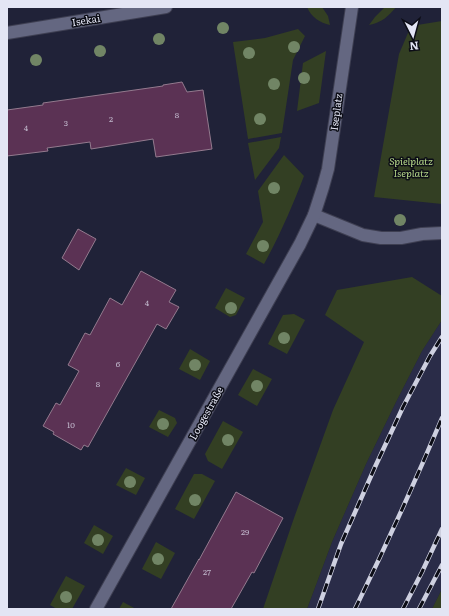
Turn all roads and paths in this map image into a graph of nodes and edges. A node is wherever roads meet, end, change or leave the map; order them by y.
1 (166, 7) edge
2 (352, 7) edge
3 (7, 33) edge
4 (314, 215) junction
5 (442, 233) edge
6 (96, 609) edge

1 - 3 street, Isekai
2 - 4 street, Iseplatz
4 - 5 street
4 - 6 street, Loogestraße

